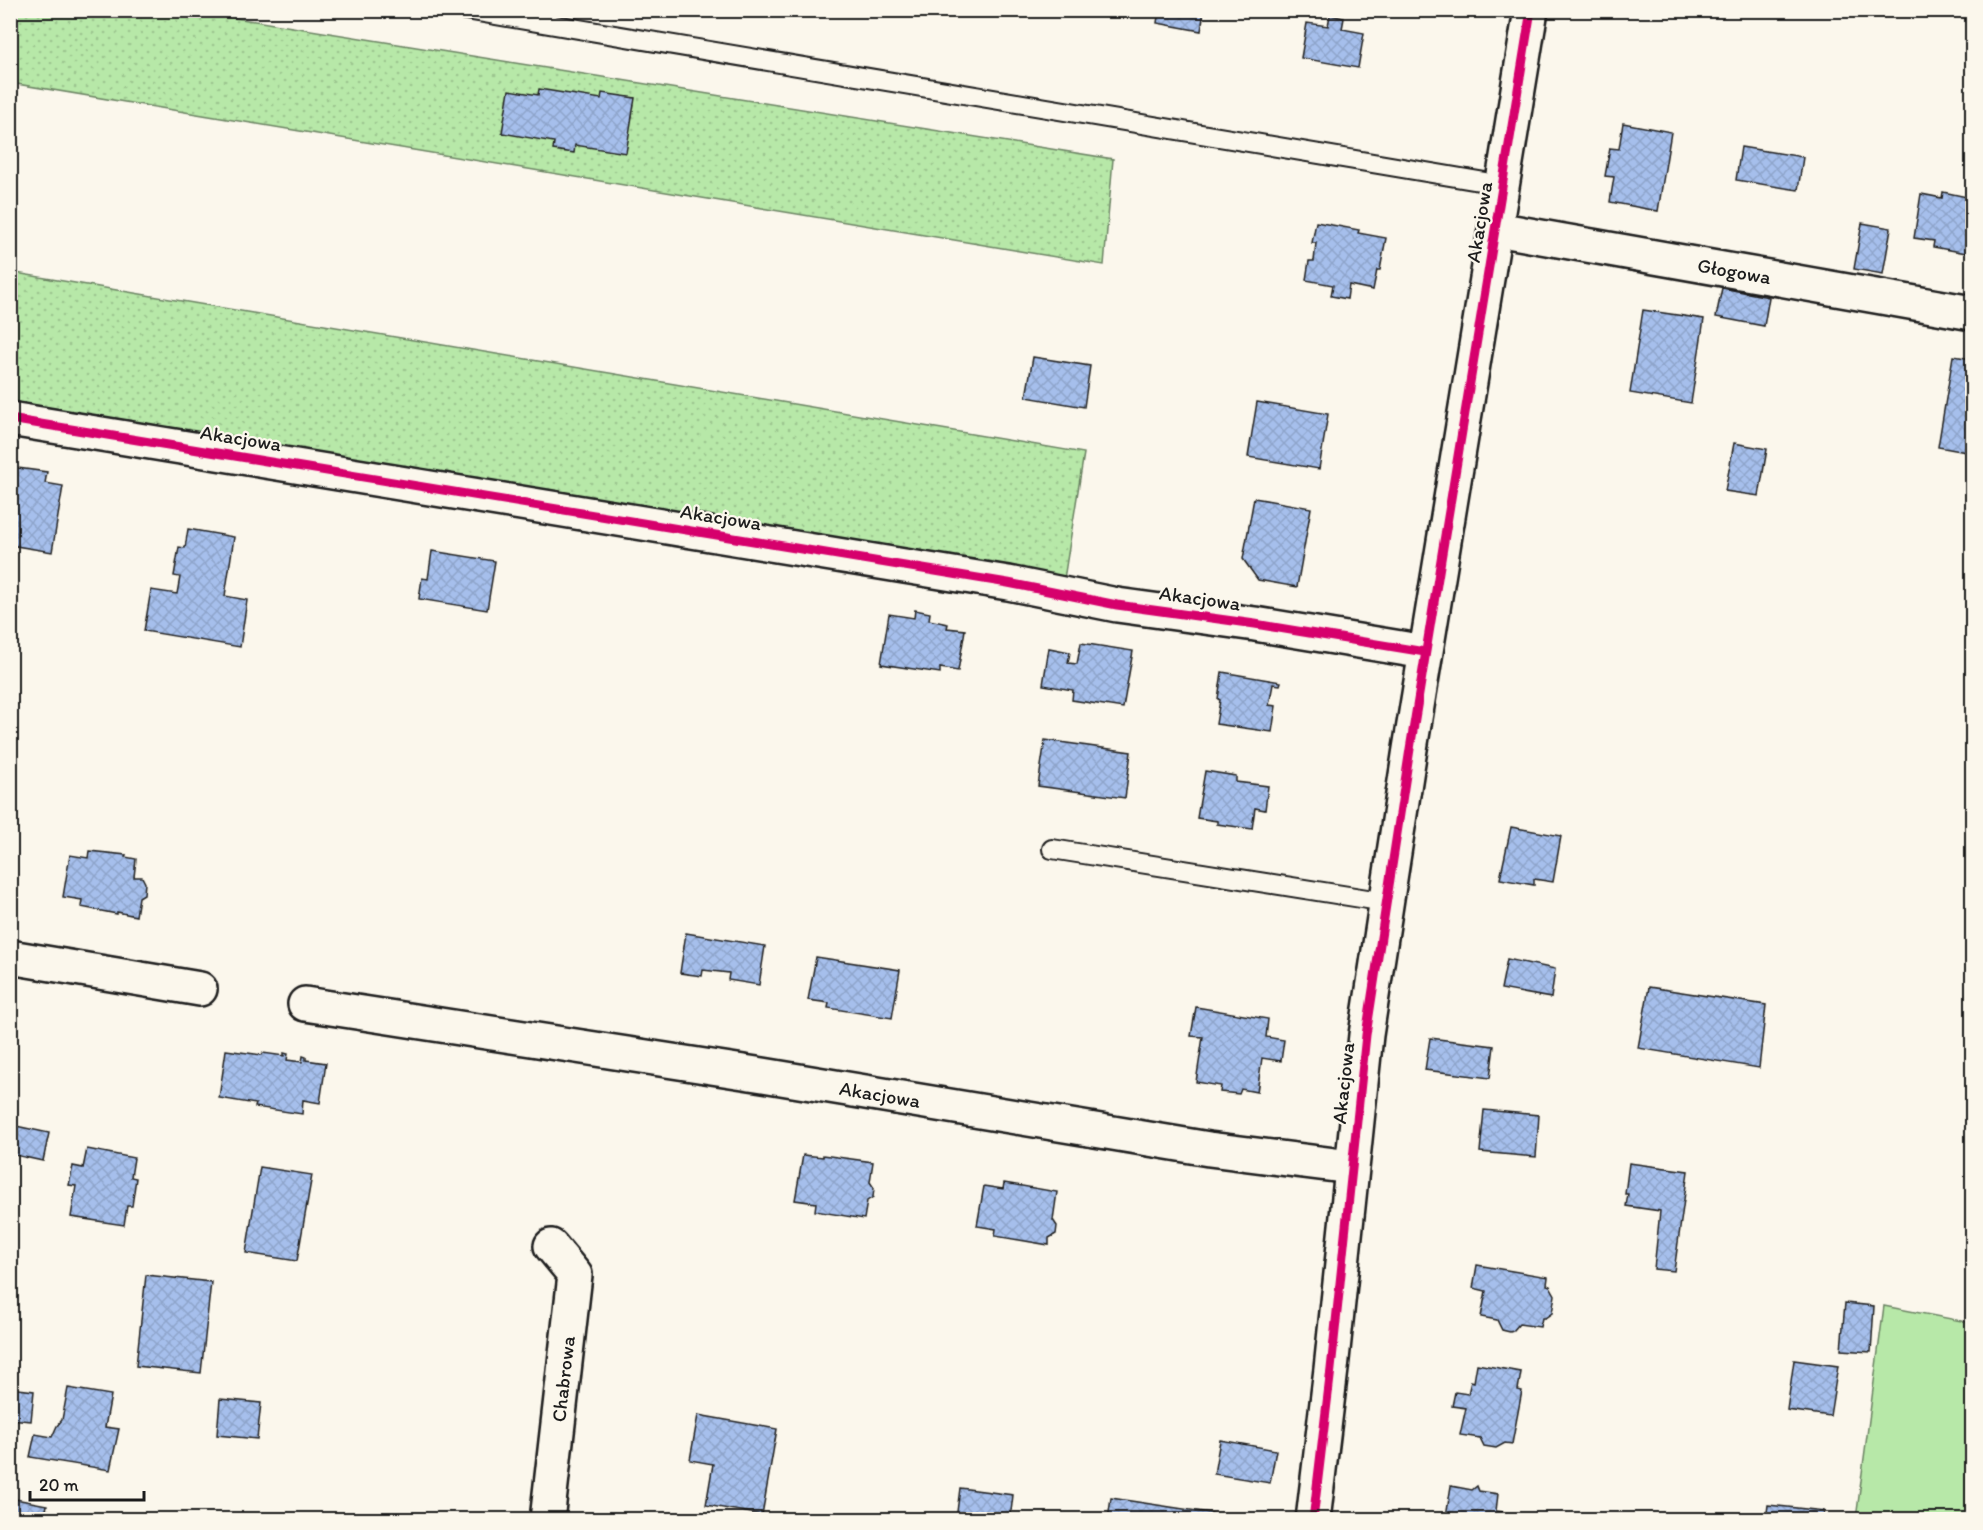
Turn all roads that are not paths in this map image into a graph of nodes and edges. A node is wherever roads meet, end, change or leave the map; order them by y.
1 (466, 10) edge
2 (1531, 10) edge
3 (1503, 185) junction
4 (1496, 229) junction
5 (1972, 313) edge
6 (10, 419) edge
7 (1425, 652) junction
8 (1052, 849) dead end
9 (1386, 902) junction
10 (10, 957) edge
11 (200, 988) dead end
12 (305, 1004) dead end
13 (1352, 1167) junction
14 (551, 1246) dead end
15 (547, 1520) edge
16 (1313, 1520) edge

1 - 3 lane
2 - 3 street, Akacjowa
3 - 4 street, Akacjowa
4 - 5 street, Głogowa
4 - 7 street, Akacjowa
6 - 7 street, Akacjowa
7 - 9 street, Akacjowa
8 - 9 lane
9 - 13 street, Akacjowa
10 - 11 street
12 - 13 street, Akacjowa
13 - 16 street, Akacjowa
14 - 15 street, Chabrowa

